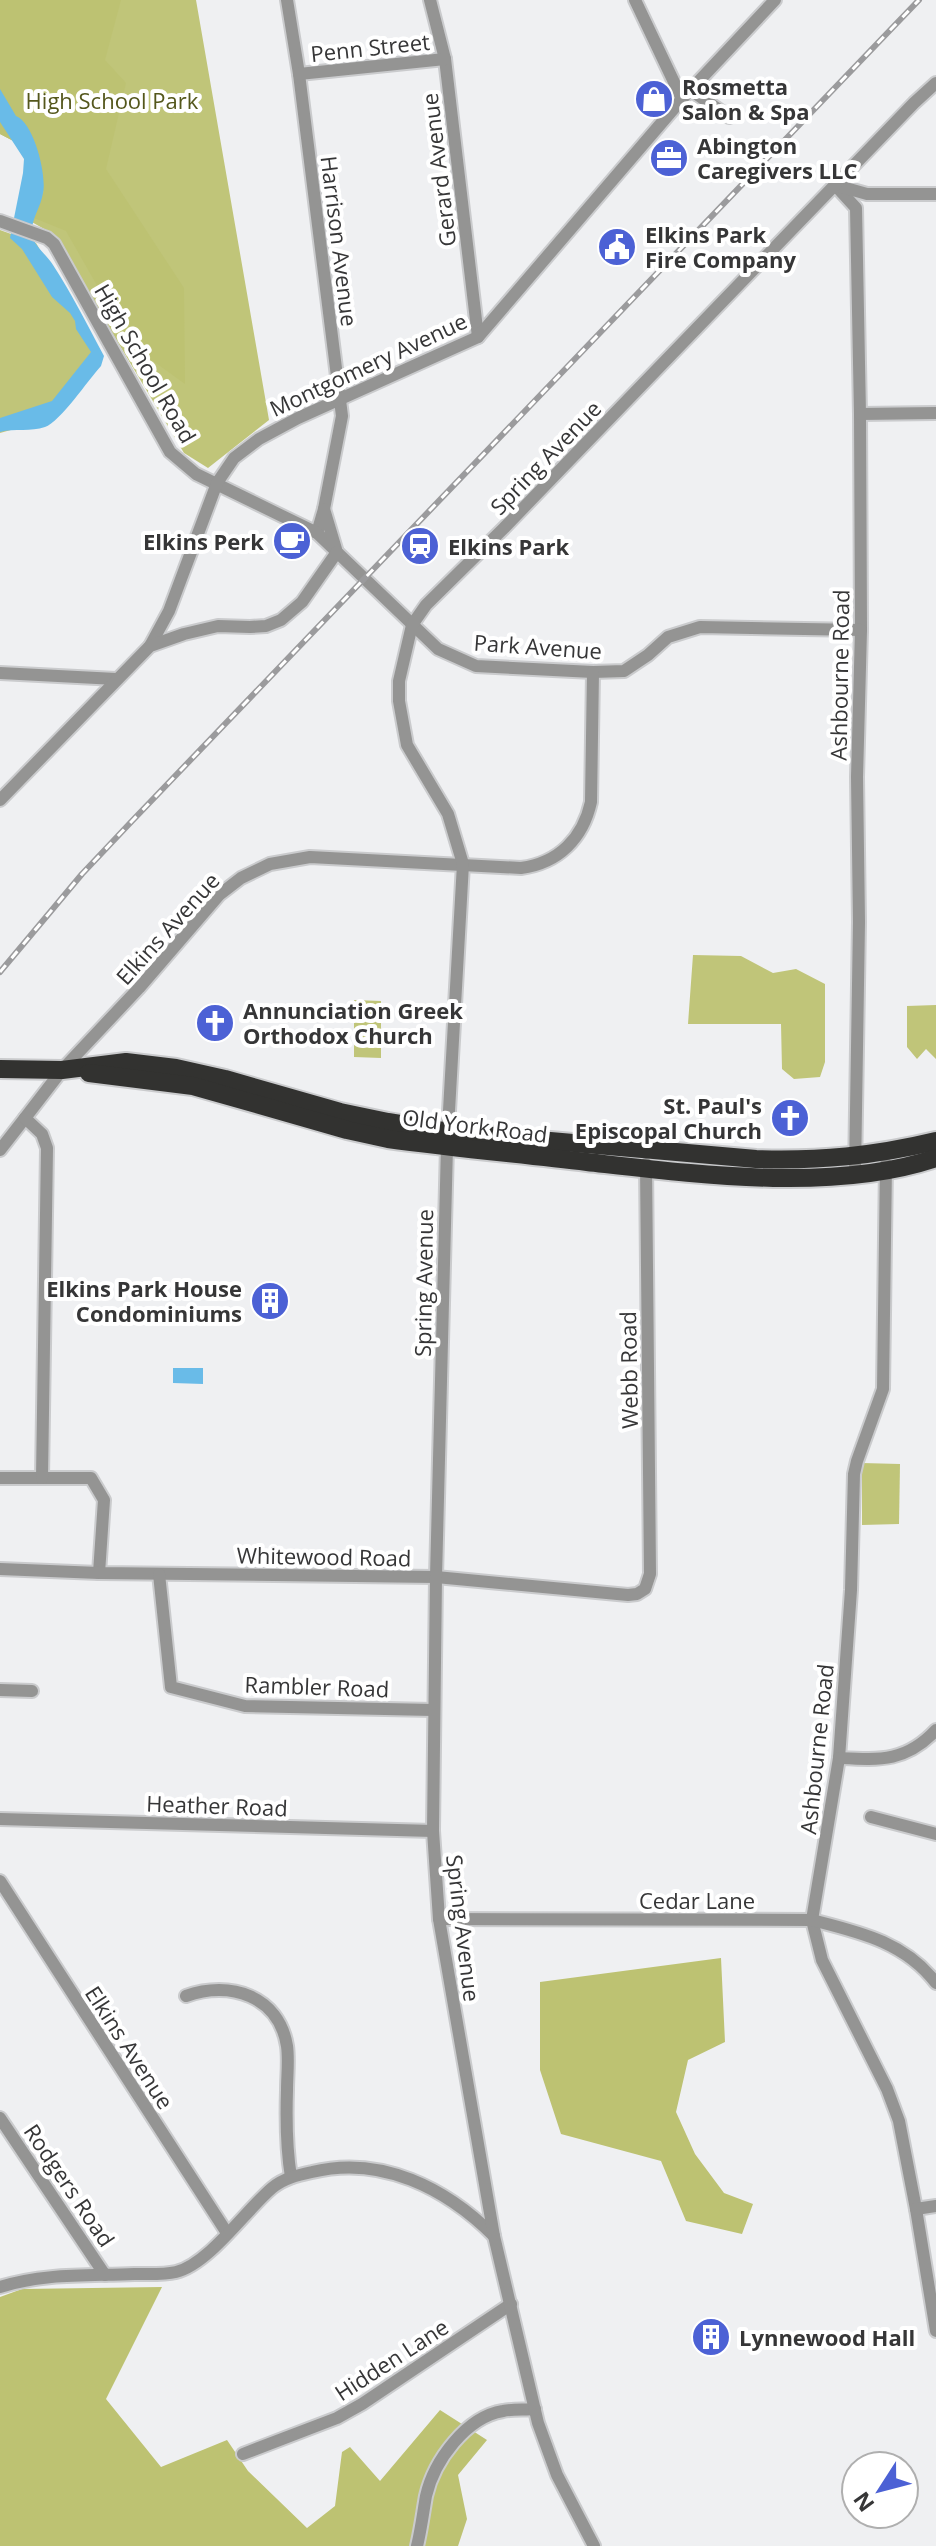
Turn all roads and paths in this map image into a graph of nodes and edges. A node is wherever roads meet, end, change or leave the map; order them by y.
1 (287, 0) edge
2 (430, 0) edge
3 (635, 0) edge
4 (775, 0) edge
5 (445, 59) junction
6 (299, 74) junction
7 (936, 83) edge
8 (686, 95) junction
9 (729, 117) dead end
10 (835, 185) junction
11 (936, 194) edge
12 (0, 221) edge
13 (478, 337) junction
14 (340, 399) junction
15 (936, 413) edge
16 (860, 414) junction
17 (217, 483) junction
18 (324, 509) junction
19 (317, 533) junction
20 (337, 552) junction
21 (412, 625) junction
22 (861, 630) junction
23 (150, 646) junction
24 (593, 672) junction
25 (0, 673) edge
26 (116, 679) junction
27 (0, 800) edge
28 (463, 864) junction
29 (0, 1069) edge
30 (62, 1070) junction
31 (25, 1118) junction
32 (448, 1139) junction
33 (936, 1141) edge
34 (648, 1149) junction
35 (0, 1150) edge
36 (936, 1158) edge
37 (886, 1162) junction
38 (854, 1165) junction
39 (646, 1168) junction
40 (0, 1478) edge
41 (42, 1478) junction
42 (0, 1569) edge
43 (99, 1573) junction
44 (159, 1574) junction
45 (436, 1577) junction
46 (645, 1589) joint
47 (0, 1690) edge
48 (32, 1691) dead end
49 (433, 1710) junction
50 (936, 1730) edge
51 (839, 1758) junction
52 (871, 1817) dead end
53 (0, 1819) edge
54 (433, 1831) junction
55 (936, 1834) edge
56 (0, 1881) edge
57 (439, 1919) junction
58 (812, 1920) junction
59 (936, 1983) edge
60 (186, 1996) dead end
61 (0, 2118) edge
62 (291, 2177) junction
63 (936, 2206) edge
64 (916, 2209) junction
65 (227, 2233) junction
66 (494, 2236) junction
67 (105, 2275) junction
68 (0, 2287) edge
69 (511, 2304) junction
70 (936, 2331) edge
71 (535, 2409) junction
72 (243, 2454) dead end
73 (417, 2546) edge
74 (594, 2546) edge

1 - 6 street, Harrison Avenue
2 - 5 street, Gerard Avenue
3 - 8 street
4 - 8 street, Montgomery Avenue
5 - 6 street, Penn Street
5 - 13 street, Gerard Avenue
6 - 14 street, Harrison Avenue
7 - 10 street, Spring Avenue
8 - 9 street
8 - 13 street, Montgomery Avenue
10 - 11 street
10 - 16 street, Ashbourne Road
10 - 21 street, Spring Avenue
12 - 17 street, High School Road
13 - 14 street, Montgomery Avenue
14 - 17 street, Montgomery Avenue
14 - 18 street, Harrison Avenue
15 - 16 street
16 - 22 street, Ashbourne Road
17 - 19 street, High School Road
17 - 23 street, Montgomery Avenue
18 - 19 street, Harrison Avenue
18 - 20 street
19 - 20 street, Park Avenue
20 - 21 street, Park Avenue
20 - 23 street
21 - 24 street, Park Avenue
21 - 28 street, Spring Avenue
22 - 24 street, Park Avenue
22 - 38 street, Ashbourne Road
23 - 26 street
24 - 28 street, Elkins Avenue
25 - 26 street
26 - 27 street
28 - 30 street, Elkins Avenue
28 - 32 street, Spring Avenue
29 - 30 highway, Old York Road
30 - 31 street, Elkins Avenue
30 - 32 highway, Old York Road
31 - 35 street, Elkins Avenue
31 - 41 street
32 - 34 highway, Old York Road
32 - 39 highway, Old York Road
32 - 45 street, Spring Avenue
33 - 37 highway, Old York Road
34 - 38 highway, Old York Road
34 - 39 street, Webb Road
36 - 37 highway, Old York Road
37 - 38 highway, Old York Road
37 - 51 street, Ashbourne Road
38 - 39 highway, Old York Road
39 - 46 street, Webb Road
40 - 41 street
41 - 43 street
42 - 43 street, Whitewood Road
43 - 44 street, Whitewood Road
44 - 45 street, Whitewood Road
44 - 49 street, Rambler Road
45 - 46 street, Whitewood Road
45 - 49 street, Spring Avenue
47 - 48 street
49 - 54 street, Spring Avenue
50 - 51 street
51 - 58 street, Ashbourne Road
52 - 55 street
53 - 54 street, Heather Road
54 - 57 street, Spring Avenue
56 - 65 street, Elkins Avenue
57 - 58 street, Cedar Lane
57 - 66 street, Spring Avenue
58 - 59 street, Cedar Lane
58 - 64 street, Ashbourne Road
60 - 62 street
61 - 67 street, Rodgers Road
62 - 65 street
62 - 66 street
63 - 64 street
64 - 70 street, Ashbourne Road
65 - 67 street
66 - 69 street, Spring Avenue
67 - 68 street
69 - 71 street, Spring Avenue
69 - 72 street, Hidden Lane
71 - 73 street
71 - 74 street, Spring Avenue

